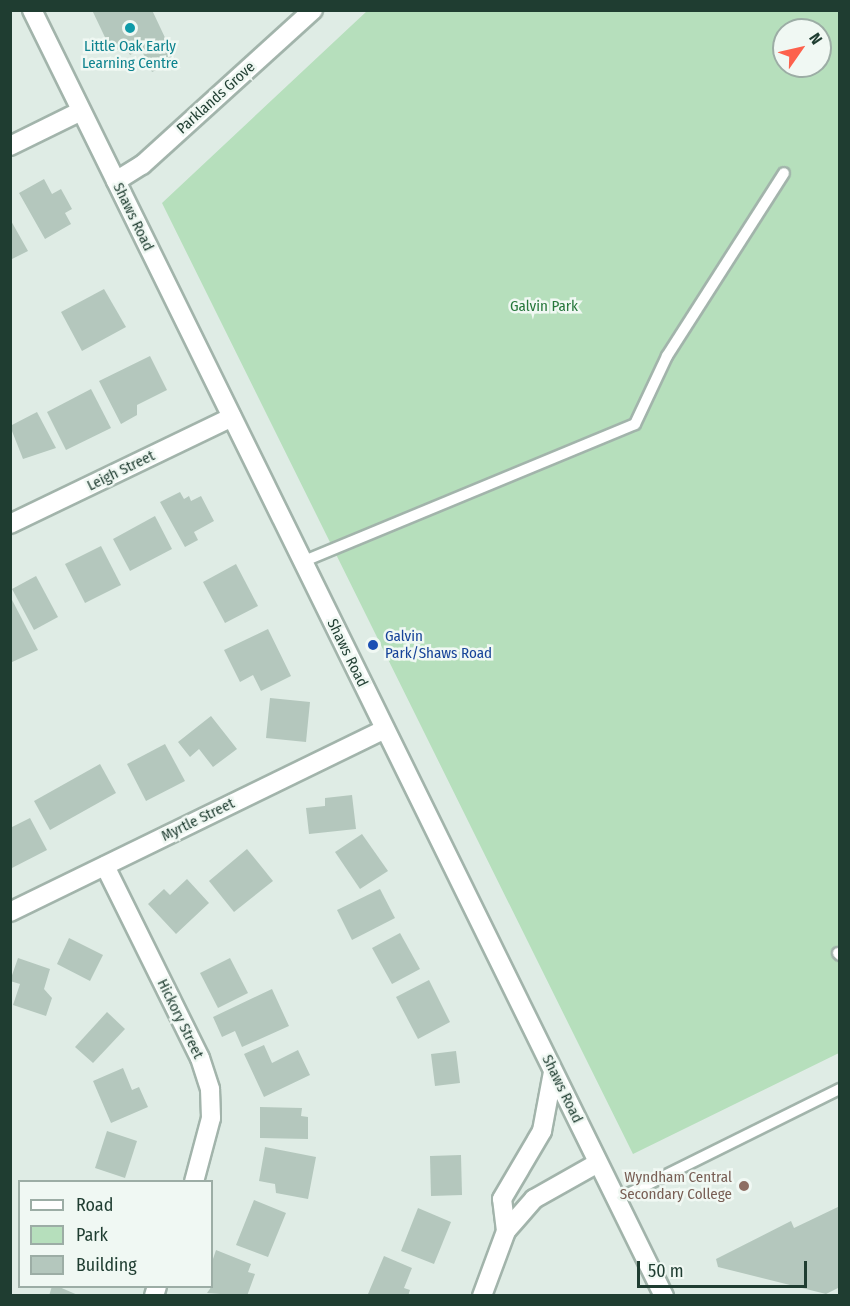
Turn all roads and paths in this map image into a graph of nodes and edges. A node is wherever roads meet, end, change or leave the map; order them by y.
1 (32, 10) edge
2 (314, 10) edge
3 (81, 111) junction
4 (10, 146) edge
5 (784, 173) dead end
6 (116, 181) junction
7 (231, 417) junction
8 (10, 524) edge
9 (302, 562) junction
10 (384, 729) junction
11 (105, 866) junction
12 (10, 912) edge
13 (553, 1072) junction
14 (840, 1089) edge
15 (598, 1163) junction
16 (195, 1180) edge
17 (616, 1200) junction
18 (506, 1231) junction
19 (482, 1296) edge
20 (664, 1296) edge

1 - 3 street, Shaws Road
2 - 6 street, Parklands Grove
3 - 4 street
3 - 6 street, Shaws Road
5 - 9 lane
6 - 7 street, Shaws Road
7 - 8 street, Leigh Street
7 - 9 street, Shaws Road
9 - 10 street, Shaws Road
10 - 11 street, Myrtle Street
10 - 13 street, Shaws Road
11 - 12 street, Myrtle Street
11 - 16 street, Hickory Street
13 - 15 street, Shaws Road
13 - 18 street
14 - 17 lane
15 - 17 street, Shaws Road
15 - 18 street
17 - 20 street, Shaws Road
18 - 19 street

